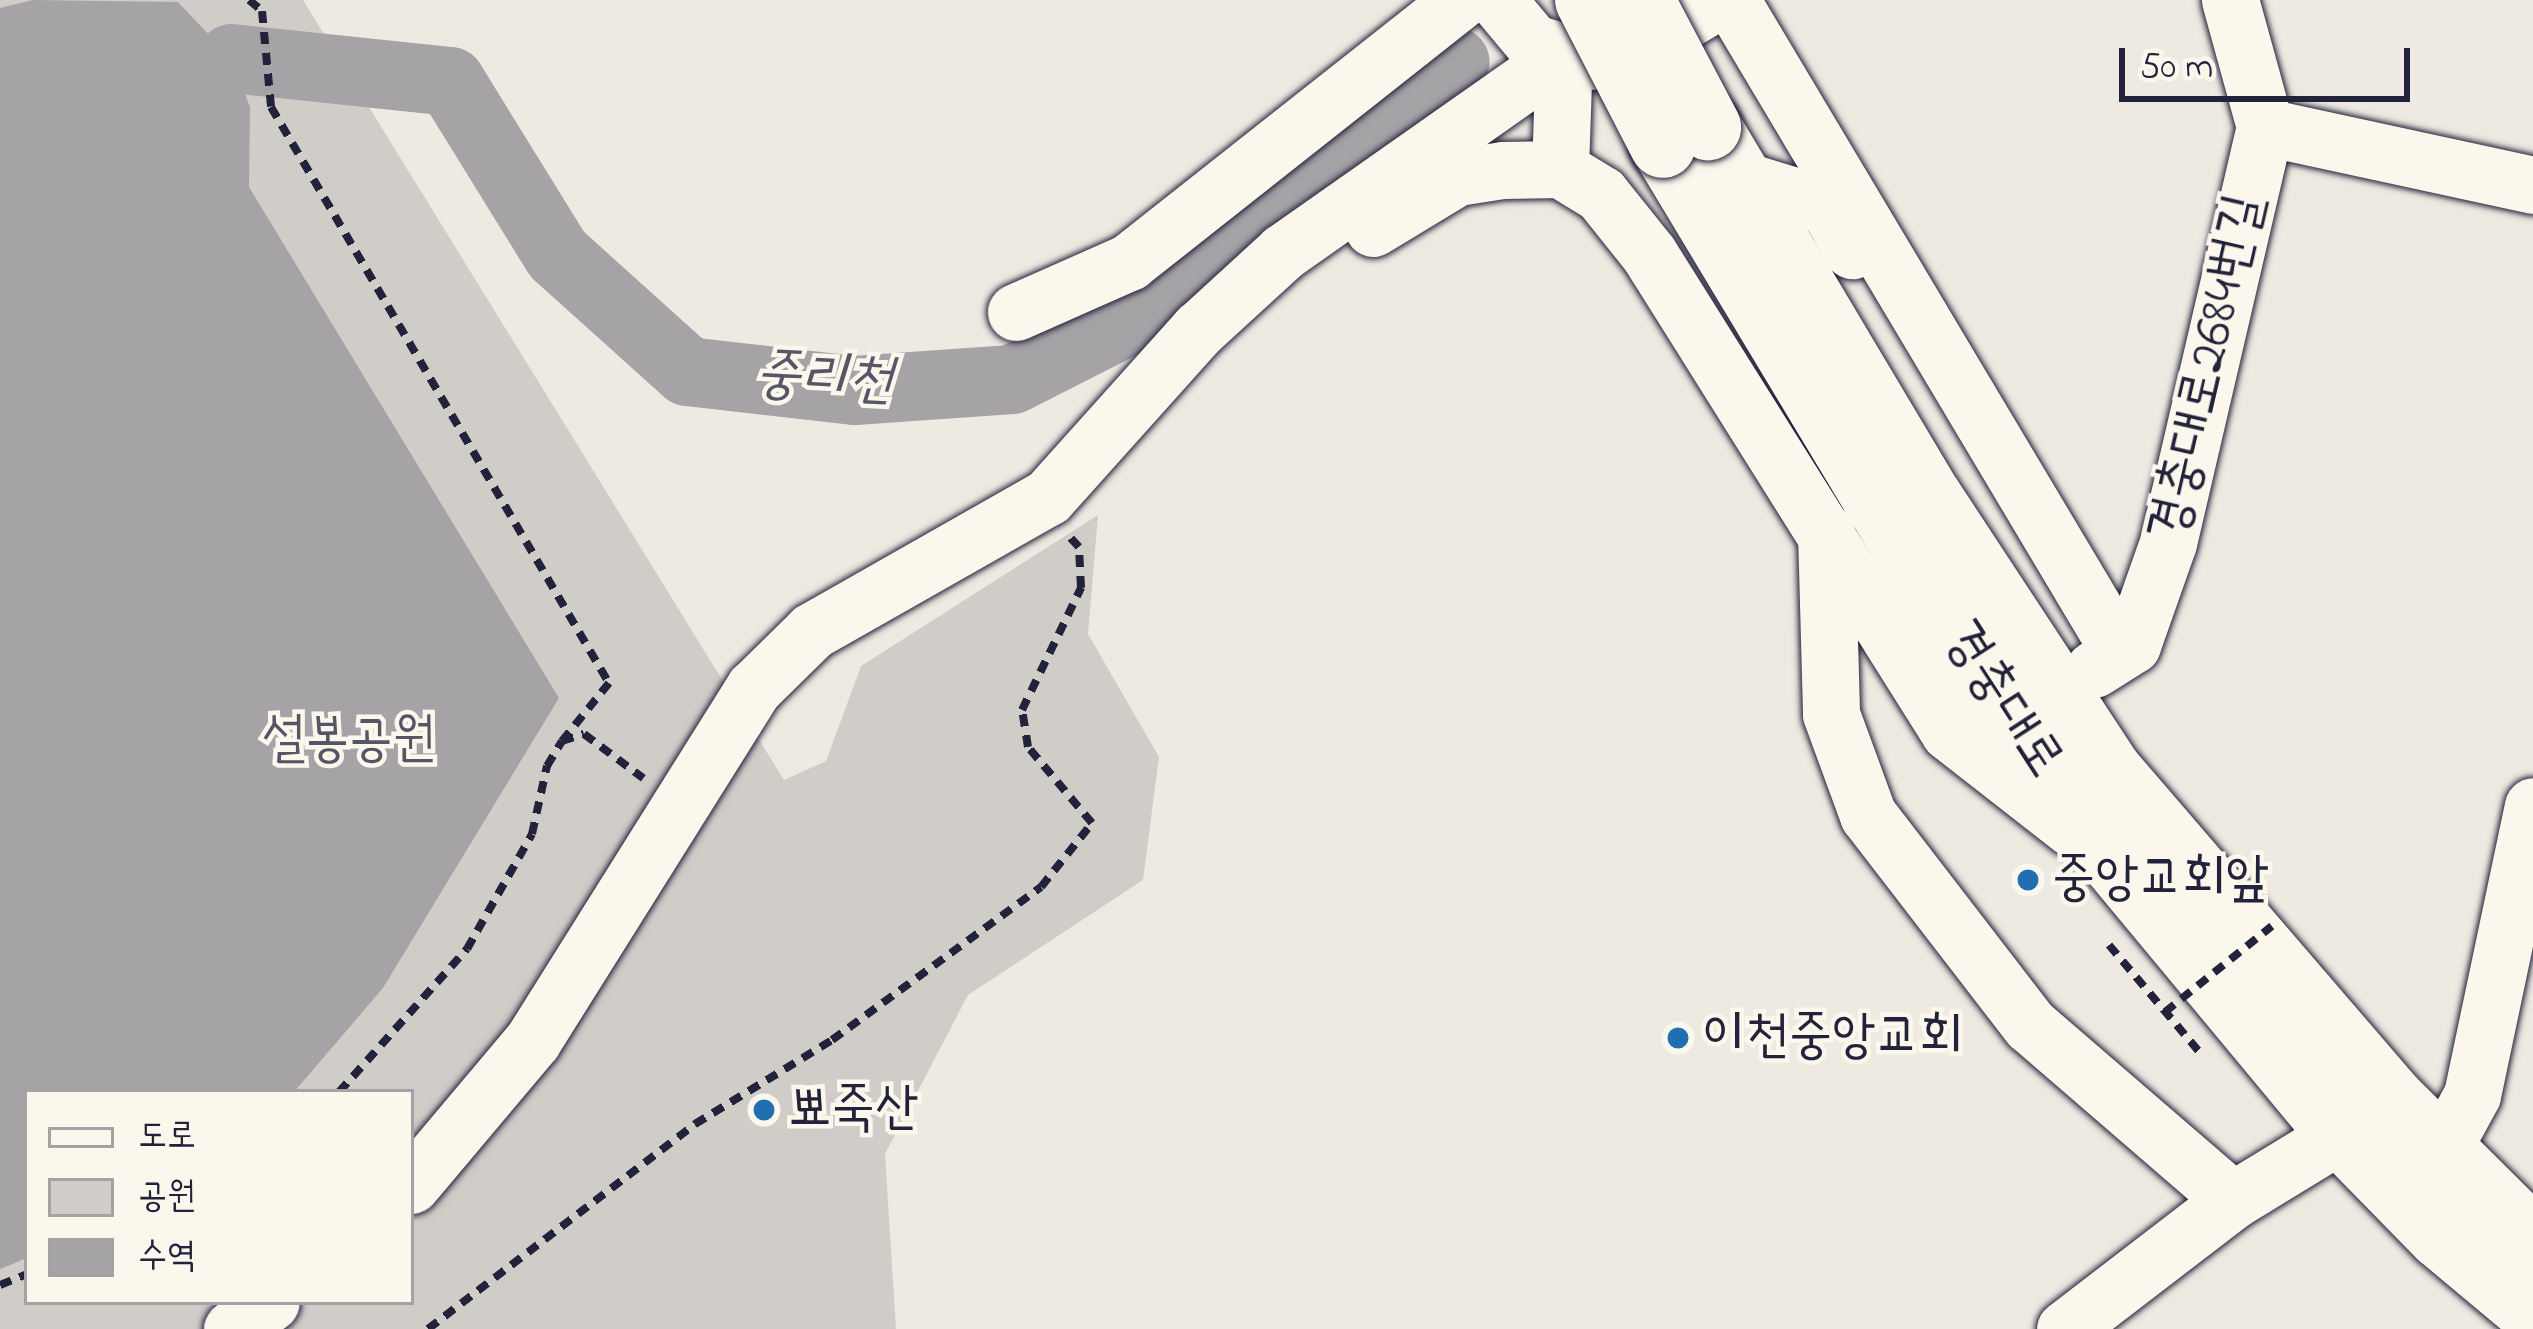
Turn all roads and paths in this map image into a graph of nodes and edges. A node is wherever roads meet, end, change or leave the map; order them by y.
1 (249, 0) edge
2 (1461, 0) edge
3 (1497, 0) edge
4 (1719, 0) edge
5 (1731, 0) edge
6 (2230, 0) edge
7 (1662, 12) edge
8 (1571, 38) edge
9 (2265, 128) junction
10 (1703, 150) junction
11 (1560, 169) junction
12 (2533, 185) edge
13 (1016, 312) dead end
14 (1043, 500) junction
15 (1826, 528) junction
16 (2088, 672) junction
17 (562, 741) junction
18 (2533, 806) edge
19 (684, 808) junction
20 (2116, 863) junction
21 (2272, 926) dead end
22 (2110, 945) dead end
23 (2165, 1012) junction
24 (2216, 1070) dead end
25 (342, 1089) edge
26 (2342, 1134) junction
27 (2442, 1150) junction
28 (414, 1182) edge
29 (2233, 1200) junction
30 (2533, 1240) edge
31 (268, 1305) edge
32 (2533, 1313) edge
33 (232, 1329) edge
34 (428, 1329) edge
35 (2065, 1329) edge

1 - 17 path
2 - 13 street
3 - 8 street
4 - 7 street
5 - 16 street
6 - 9 street, 경충대로2684번길
7 - 8 street
7 - 10 main road, 경충대로, bridge
8 - 10 main road, 경충대로, bridge
8 - 11 street
8 - 14 street
9 - 12 street
9 - 16 street, 경충대로2684번길
10 - 16 main road, 경충대로
10 - 20 main road, 경충대로
11 - 14 street
11 - 15 street
14 - 19 street
14 - 34 path
15 - 20 street
15 - 29 street
16 - 27 main road, 경충대로
17 - 19 path
17 - 25 path
18 - 27 street
19 - 28 street
20 - 26 main road, 경충대로
21 - 23 path, bridge
22 - 23 path
23 - 24 path
26 - 29 street
26 - 32 main road, 경충대로
27 - 30 main road, 경충대로
29 - 35 street
31 - 33 street

